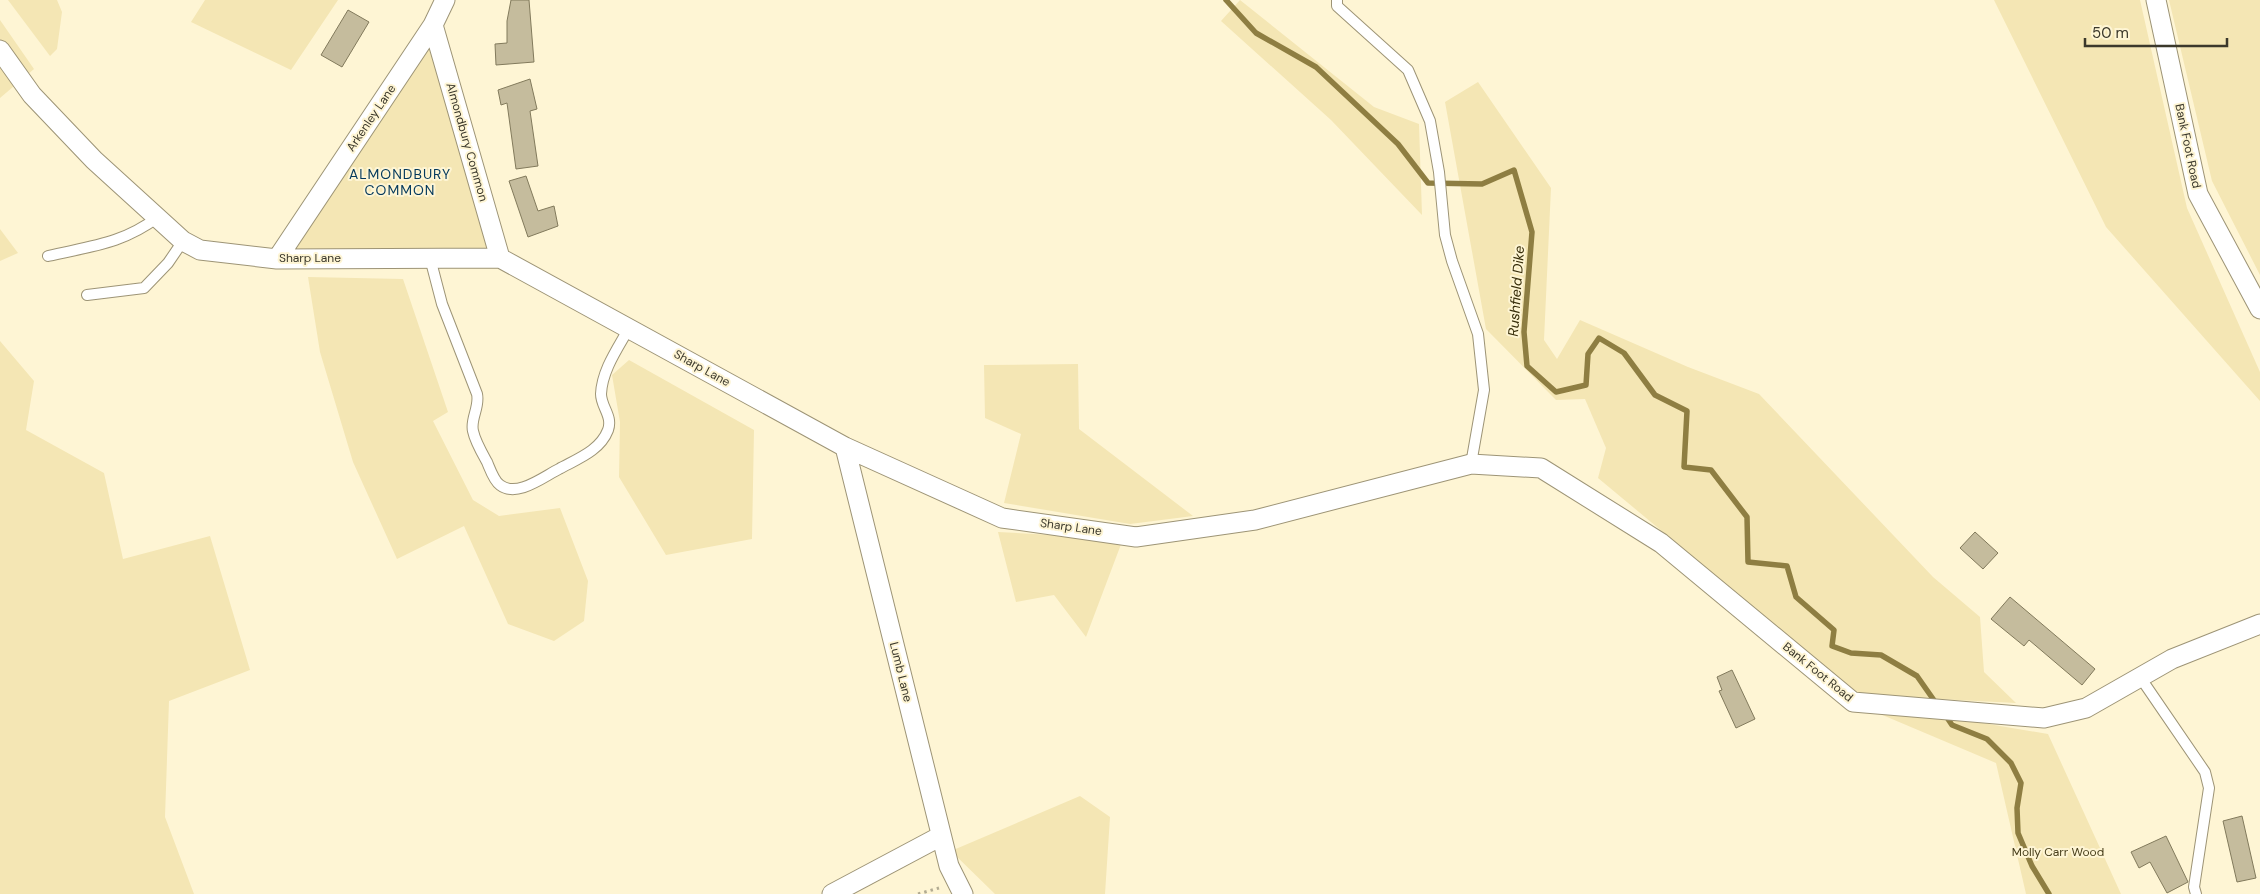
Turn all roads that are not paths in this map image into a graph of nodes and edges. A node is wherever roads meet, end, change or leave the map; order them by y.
1 (445, 0) edge
2 (1337, 0) edge
3 (2156, 0) edge
4 (433, 25) junction
5 (0, 50) edge
6 (158, 217) junction
7 (183, 241) junction
8 (48, 256) dead end
9 (277, 258) junction
10 (430, 258) junction
11 (500, 258) junction
12 (87, 295) dead end
13 (2260, 309) edge
14 (629, 328) junction
15 (845, 447) junction
16 (1471, 464) junction
17 (2260, 624) edge
18 (2140, 678) junction
19 (941, 836) junction
20 (832, 894) edge
21 (962, 894) edge
22 (2196, 894) edge

1 - 4 street, Arkenley Lane
2 - 16 lane
3 - 13 street, Bank Foot Road
4 - 9 street, Arkenley Lane
4 - 11 street, Almondbury Common
5 - 6 street, Sharp Lane
6 - 7 street, Sharp Lane
6 - 8 lane
7 - 9 street, Sharp Lane
7 - 12 lane
9 - 10 street, Sharp Lane
10 - 11 street, Sharp Lane
10 - 14 lane
11 - 14 street, Sharp Lane
14 - 15 street, Sharp Lane
15 - 16 street, Sharp Lane
15 - 19 street, Lumb Lane
16 - 18 street, Bank Foot Road
17 - 18 street, Bank Foot Road
18 - 22 lane
19 - 20 street
19 - 21 street, Lumb Lane

